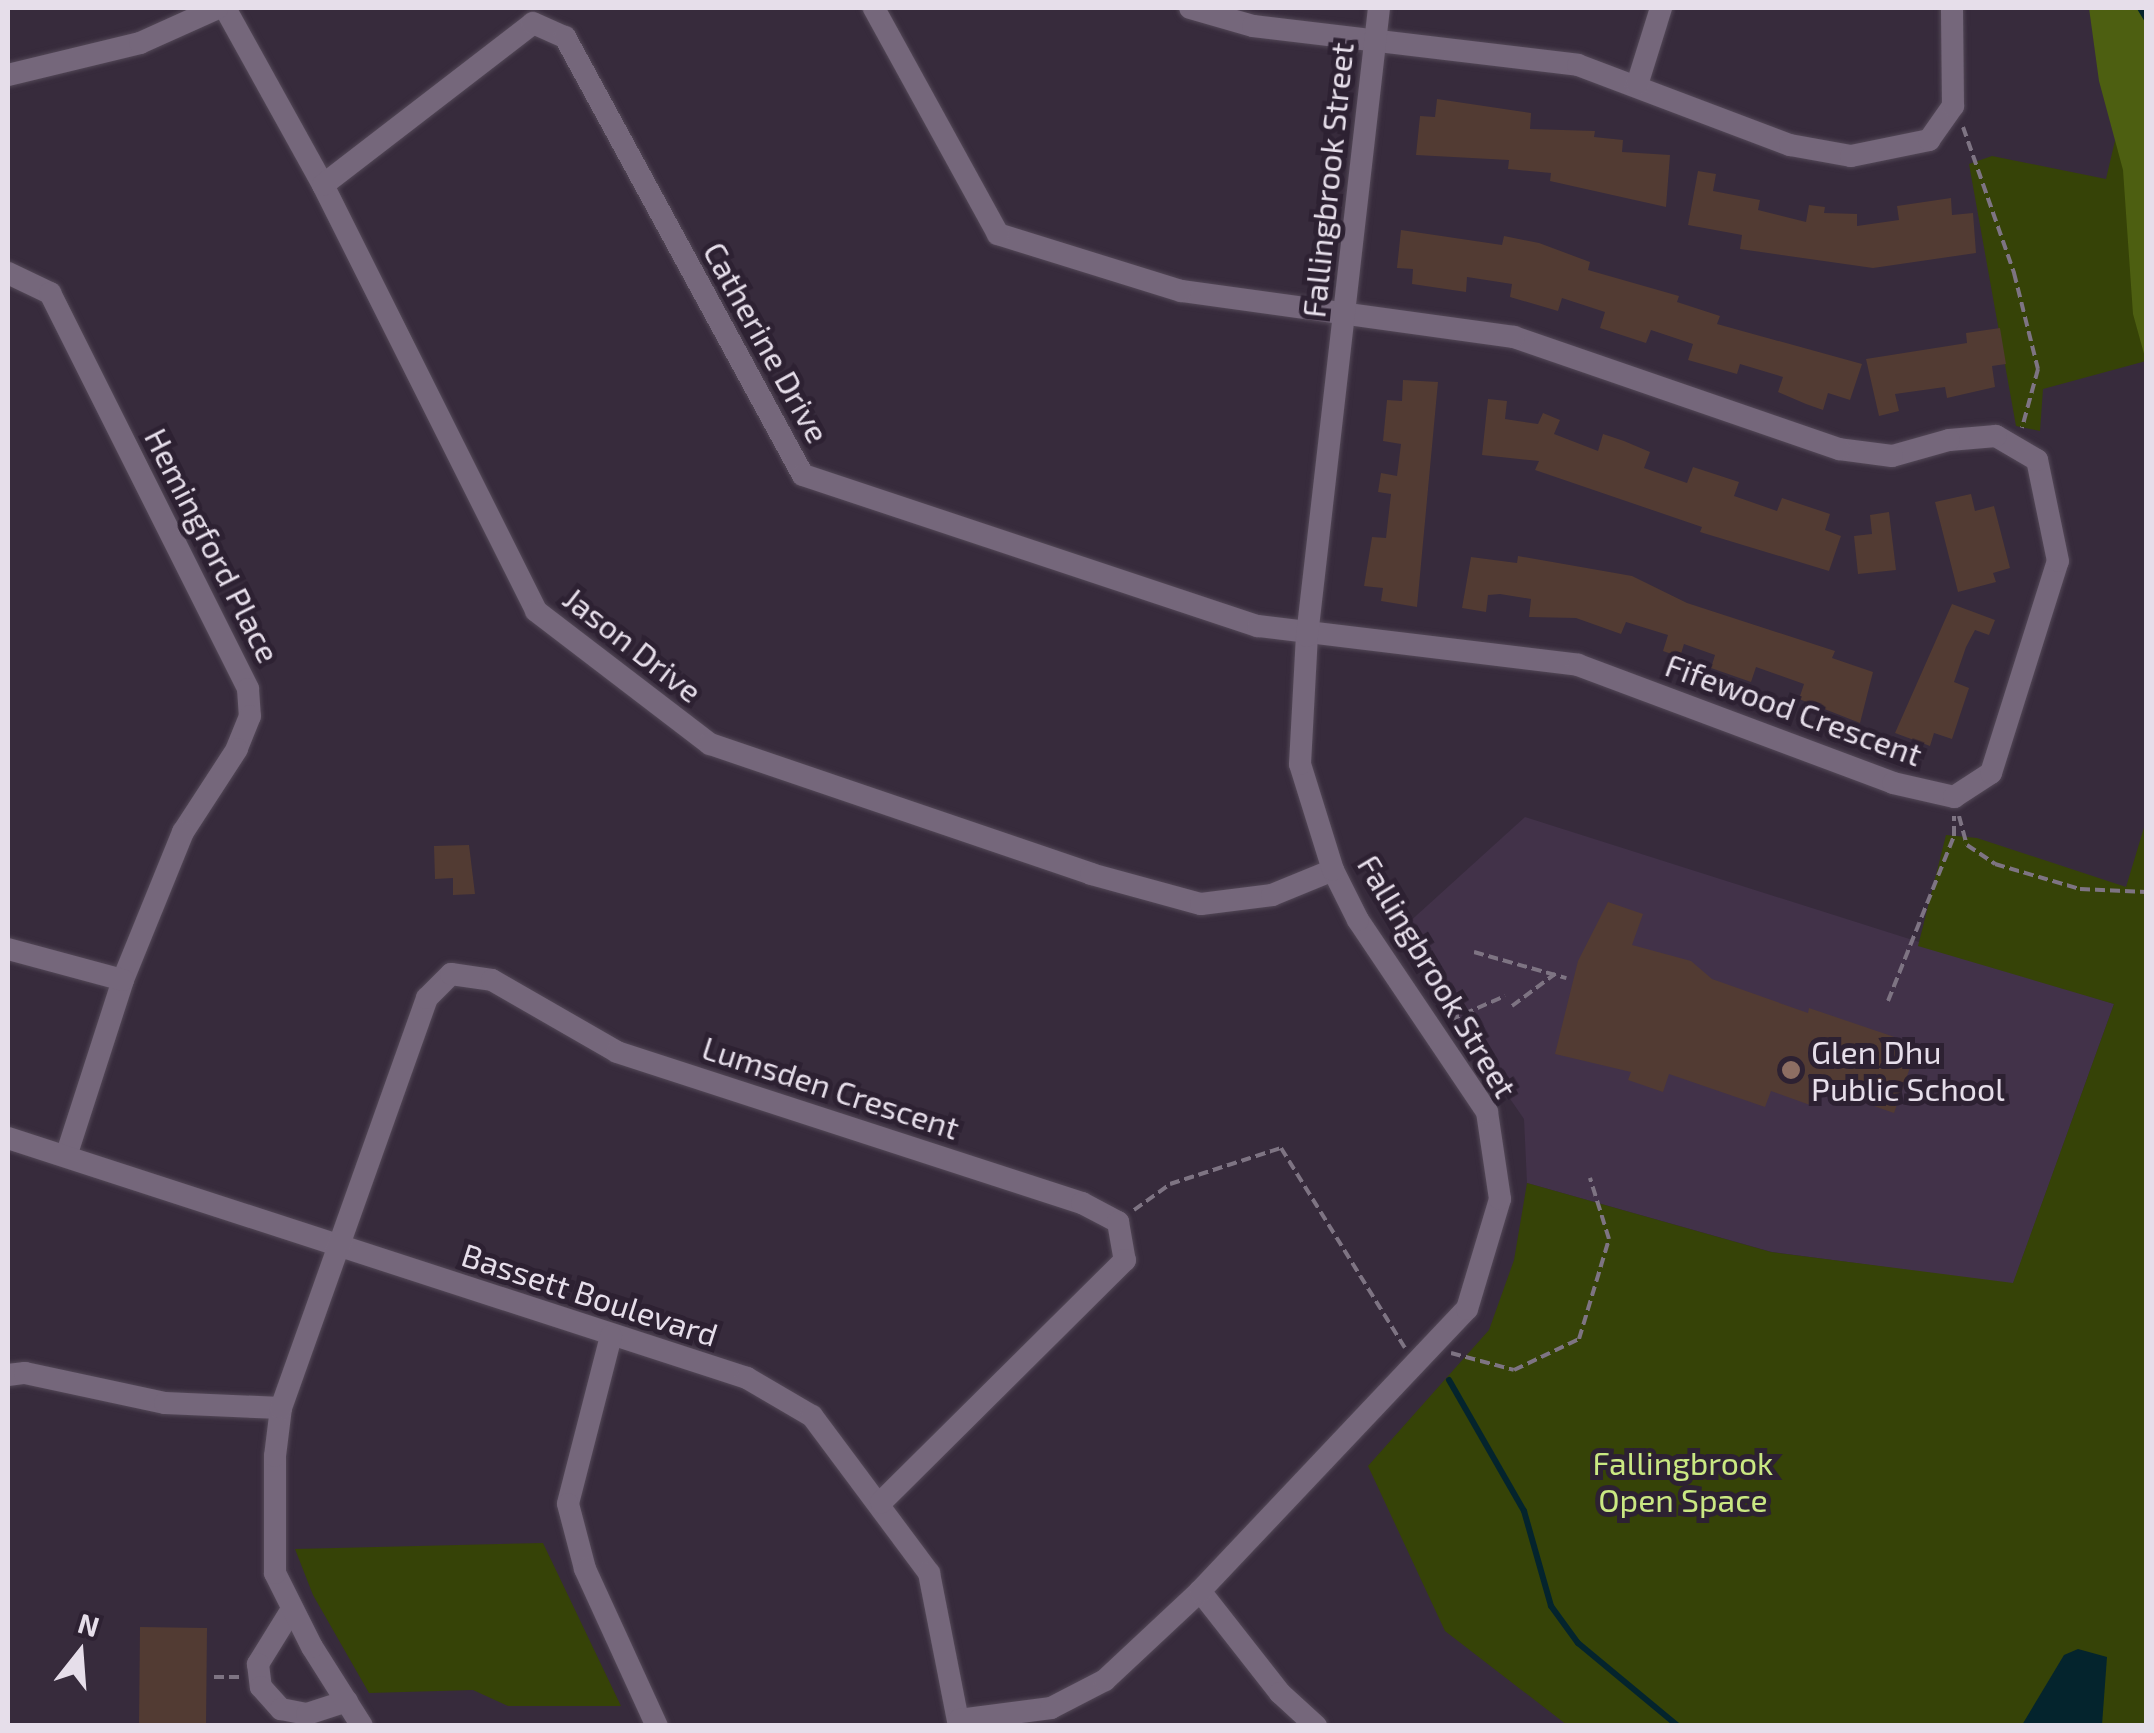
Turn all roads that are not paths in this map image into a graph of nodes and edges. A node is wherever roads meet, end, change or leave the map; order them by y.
1 (221, 8) edge
2 (874, 8) edge
3 (1190, 8) edge
4 (1379, 8) edge
5 (1661, 8) edge
6 (1952, 8) edge
7 (1375, 40) junction
8 (8, 75) edge
9 (1637, 85) junction
10 (323, 185) junction
11 (8, 273) edge
12 (1346, 314) junction
13 (1307, 636) junction
14 (1333, 870) junction
15 (8, 949) edge
16 (123, 980) junction
17 (8, 1138) edge
18 (67, 1153) junction
19 (338, 1245) junction
20 (611, 1336) junction
21 (8, 1375) edge
22 (281, 1408) junction
23 (882, 1502) junction
24 (1200, 1592) junction
25 (292, 1609) junction
26 (347, 1702) junction
27 (959, 1722) edge
28 (362, 1726) edge
29 (657, 1726) edge
30 (1316, 1726) edge

1 - 8 street
1 - 10 street, Jason Drive
2 - 12 street
3 - 7 street
4 - 7 street, Fallingbrook Street
5 - 9 street
6 - 9 street
7 - 9 street
7 - 12 street, Fallingbrook Street
10 - 13 street, Catherine Drive
10 - 14 street, Jason Drive
11 - 16 street, Hemingford Place
12 - 13 street, Fallingbrook Street
12 - 13 street, Fifewood Crescent
13 - 14 street, Fallingbrook Street
14 - 24 street, Fallingbrook Street
15 - 16 street
16 - 18 street, Hemingford Place
17 - 18 street, Bassett Boulevard
18 - 19 street, Bassett Boulevard
19 - 20 street, Bassett Boulevard
19 - 22 street
19 - 23 street, Lumsden Crescent
20 - 23 street, Bassett Boulevard
20 - 29 street
21 - 22 street
22 - 25 street
23 - 27 street, Bassett Boulevard
24 - 27 street, Fallingbrook Street
24 - 30 street
25 - 26 street
25 - 26 street
26 - 28 street

